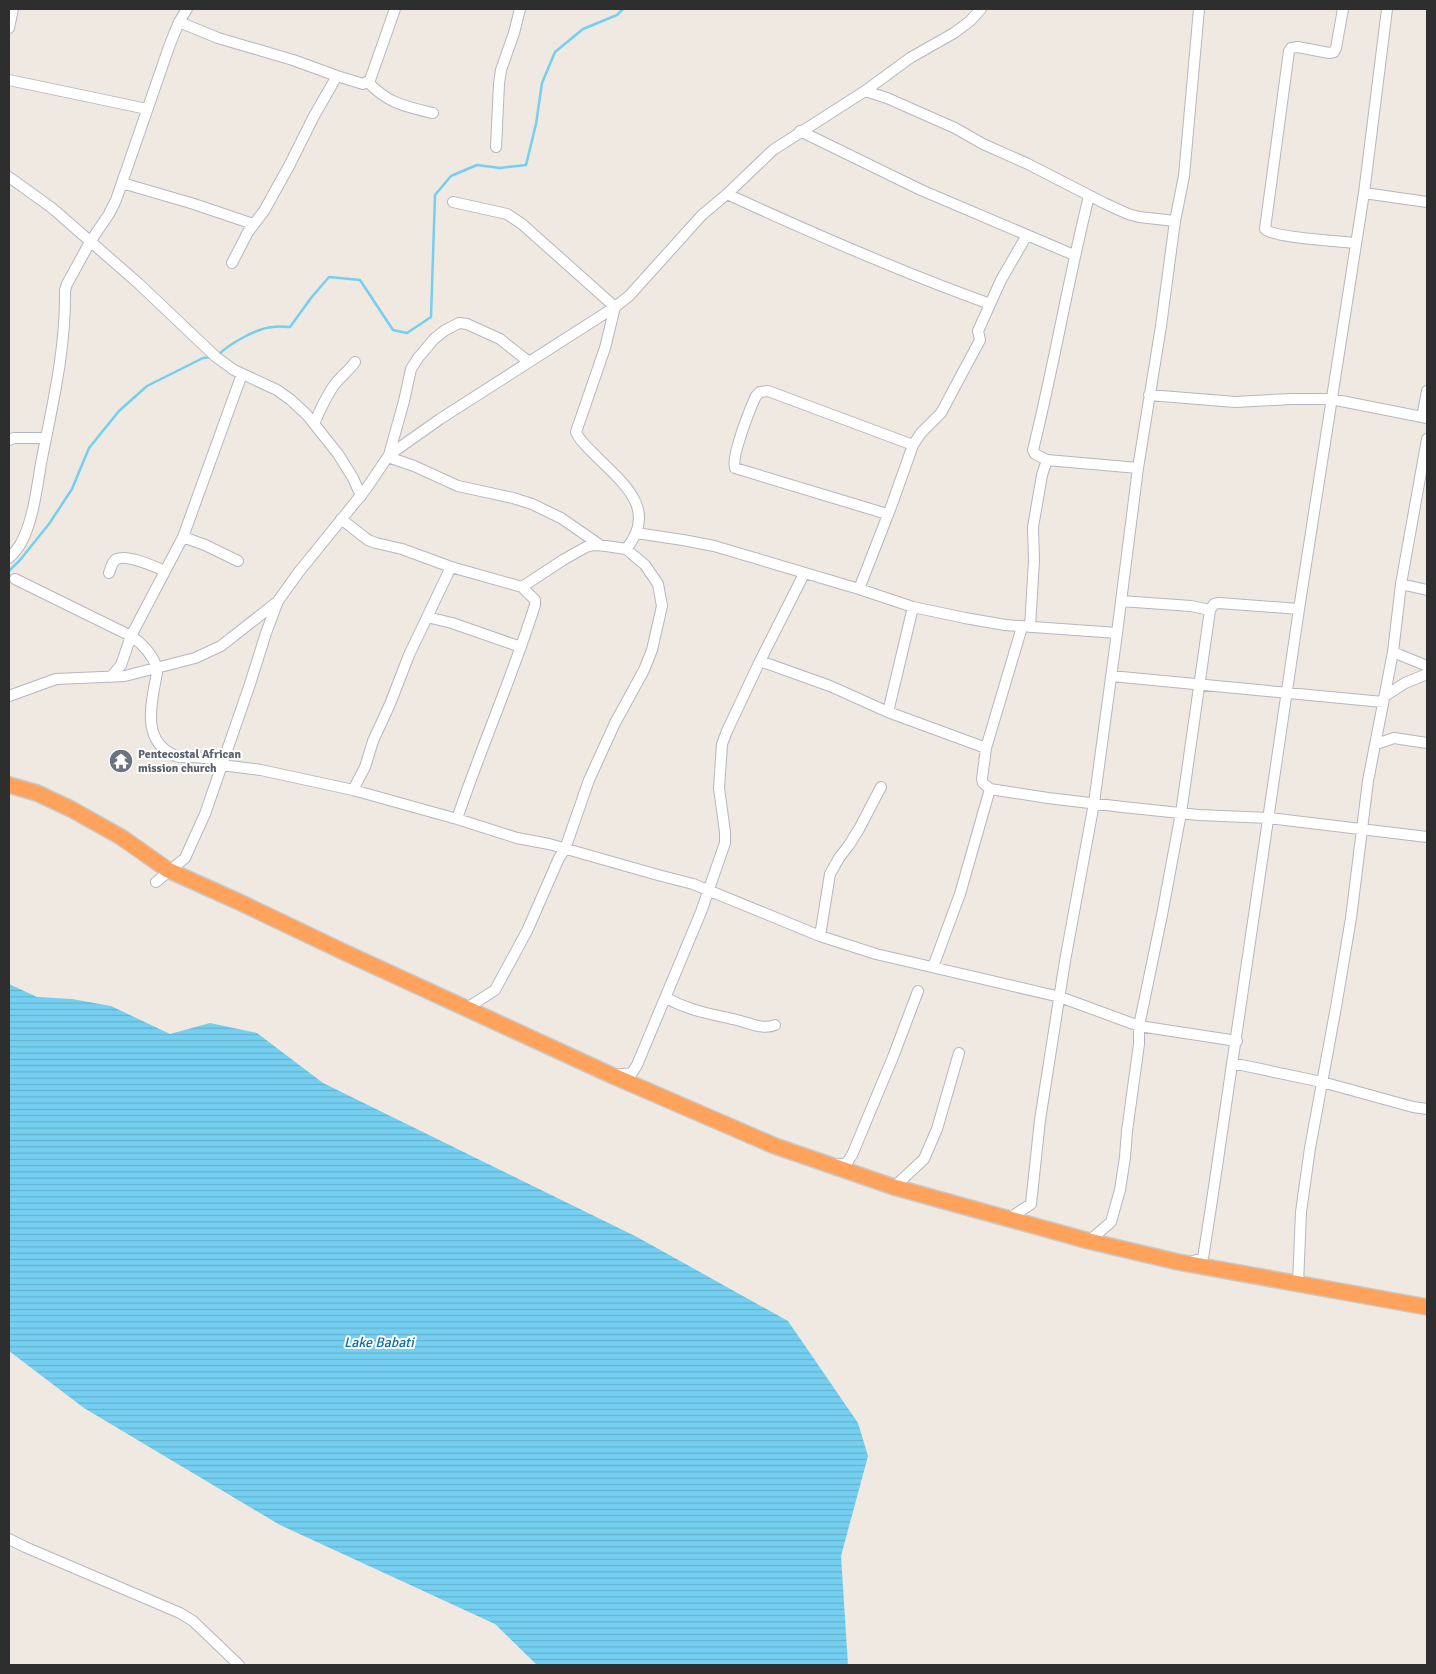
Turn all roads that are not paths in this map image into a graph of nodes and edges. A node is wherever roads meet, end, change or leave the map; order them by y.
1 (12, 9) edge
2 (187, 9) edge
3 (395, 9) edge
4 (520, 9) edge
5 (981, 9) edge
6 (1199, 9) edge
7 (1343, 9) edge
8 (1387, 9) edge
9 (179, 22) junction
10 (9, 28) edge
11 (337, 76) junction
12 (9, 80) edge
13 (368, 82) junction
14 (865, 91) junction
15 (148, 109) junction
16 (433, 113) dead end
17 (800, 131) junction
18 (496, 147) dead end
19 (9, 177) edge
20 (122, 183) junction
21 (1364, 193) junction
22 (727, 194) junction
23 (1089, 196) junction
24 (453, 202) dead end
25 (1427, 202) edge
26 (1175, 221) junction
27 (253, 224) junction
28 (1027, 235) junction
29 (90, 242) junction
30 (1356, 243) junction
31 (1074, 255) junction
32 (232, 263) dead end
33 (990, 304) junction
34 (615, 307) junction
35 (354, 362) dead end
36 (529, 362) junction
37 (242, 374) junction
38 (1427, 391) edge
39 (1149, 395) junction
40 (1331, 399) junction
41 (1425, 417) edge
42 (314, 424) junction
43 (46, 438) junction
44 (9, 440) edge
45 (1427, 440) edge
46 (913, 445) junction
47 (388, 456) junction
48 (1047, 460) junction
49 (1138, 468) junction
50 (361, 496) junction
51 (888, 514) junction
52 (341, 519) junction
53 (636, 534) junction
54 (183, 537) junction
55 (600, 545) junction
56 (626, 549) junction
57 (9, 558) edge
58 (238, 562) dead end
59 (451, 567) junction
60 (165, 571) junction
61 (109, 573) dead end
62 (804, 574) junction
63 (15, 580) dead end
64 (1401, 584) junction
65 (522, 587) junction
66 (859, 589) junction
67 (1427, 590) edge
68 (278, 601) junction
69 (1121, 601) junction
70 (913, 606) junction
71 (1299, 609) junction
72 (1210, 610) junction
73 (427, 617) junction
74 (1026, 627) junction
75 (1117, 633) junction
76 (131, 636) junction
77 (521, 647) junction
78 (1393, 652) junction
79 (760, 661) junction
80 (1427, 666) edge
81 (157, 668) junction
82 (1427, 674) edge
83 (1112, 676) junction
84 (111, 677) junction
85 (1200, 684) junction
86 (1287, 693) junction
87 (9, 696) edge
88 (1384, 699) junction
89 (888, 712) junction
90 (1427, 743) edge
91 (1376, 744) junction
92 (986, 748) junction
93 (221, 763) junction
94 (9, 785) edge
95 (881, 787) dead end
96 (990, 789) junction
97 (353, 790) junction
98 (1094, 804) junction
99 (1181, 813) junction
100 (1269, 818) junction
101 (457, 820) junction
102 (1363, 829) junction
103 (1427, 837) edge
104 (565, 849) junction
105 (168, 870) junction
106 (156, 882) dead end
107 (709, 890) junction
108 (820, 936) junction
109 (933, 967) junction
110 (918, 991) dead end
111 (1060, 997) junction
112 (666, 998) junction
113 (467, 1008) junction
114 (775, 1024) dead end
115 (1139, 1026) junction
116 (1236, 1041) junction
117 (959, 1053) dead end
118 (1232, 1063) junction
119 (611, 1075) junction
120 (1322, 1082) junction
121 (1427, 1109) edge
122 (825, 1164) junction
123 (894, 1187) junction
124 (1008, 1219) junction
125 (1089, 1241) junction
126 (1188, 1263) junction
127 (1298, 1284) junction
128 (1427, 1307) edge
129 (9, 1539) edge
130 (239, 1665) edge

1 - 10 street
2 - 9 street
3 - 13 street
4 - 18 street
5 - 14 street
6 - 26 street
7 - 30 street
8 - 21 street
9 - 11 street
9 - 15 street
11 - 13 street
11 - 27 street
12 - 15 street
13 - 16 street
14 - 17 street
14 - 23 street
15 - 20 street
17 - 22 street
17 - 28 street
19 - 29 street
20 - 27 street
20 - 29 street
21 - 25 street
21 - 30 street
22 - 33 street
22 - 34 street
23 - 26 street
23 - 31 street
24 - 34 street
26 - 39 street
27 - 32 street
28 - 31 street
28 - 33 street
29 - 37 street
29 - 43 street
30 - 40 street
31 - 48 street
33 - 46 street
34 - 36 street
34 - 53 street
35 - 42 street
36 - 47 street
36 - 47 street
37 - 42 street
37 - 54 street
38 - 41 street
39 - 40 street
39 - 49 street
40 - 41 street
40 - 71 street
42 - 50 street
43 - 44 street
43 - 57 street
45 - 64 street
46 - 51 street
46 - 51 street
47 - 50 street
47 - 55 street
48 - 49 street
48 - 74 street
49 - 69 street
50 - 52 street
51 - 66 street
52 - 59 street
52 - 68 street
53 - 56 street
53 - 62 street
54 - 58 street
54 - 60 street
55 - 56 street
55 - 65 street
56 - 104 street
59 - 65 street
59 - 73 street
60 - 61 street
60 - 76 street
62 - 66 street
62 - 79 street
63 - 76 street
64 - 67 street
64 - 78 street
65 - 77 street
66 - 70 street
68 - 81 street
68 - 93 street
69 - 72 street
69 - 75 street
70 - 74 street
70 - 89 street
71 - 72 street
71 - 86 street
72 - 85 street
73 - 77 street
73 - 97 street
74 - 75 street
74 - 92 street
75 - 83 street
76 - 81 street
76 - 84 street
77 - 101 street
78 - 80 street
78 - 88 street
79 - 89 street
79 - 107 street
81 - 84 street
81 - 93 street
82 - 88 street
83 - 85 street
83 - 98 street
84 - 87 street
85 - 86 street
85 - 99 street
86 - 88 street
86 - 100 street
88 - 91 street
89 - 92 street
90 - 91 street
91 - 102 street
92 - 96 street
93 - 97 street
93 - 105 street
94 - 105 highway
95 - 108 street
96 - 98 street
96 - 109 street
97 - 101 street
98 - 99 street
98 - 111 street
99 - 100 street
99 - 115 street
100 - 102 street
100 - 116 street
101 - 104 street
102 - 103 street
102 - 120 street
104 - 107 street
104 - 113 street
105 - 106 street
105 - 113 highway
107 - 108 street
107 - 112 street
108 - 109 street
109 - 111 street
110 - 122 street
111 - 115 street
111 - 124 street
112 - 114 street
112 - 119 street
113 - 119 highway
115 - 116 street
115 - 125 street
116 - 118 street
117 - 123 street
118 - 120 street
118 - 126 street
119 - 122 highway
120 - 121 street
120 - 127 street
122 - 123 highway
123 - 124 highway
124 - 125 highway
125 - 126 highway
126 - 127 highway
127 - 128 highway
129 - 130 street

